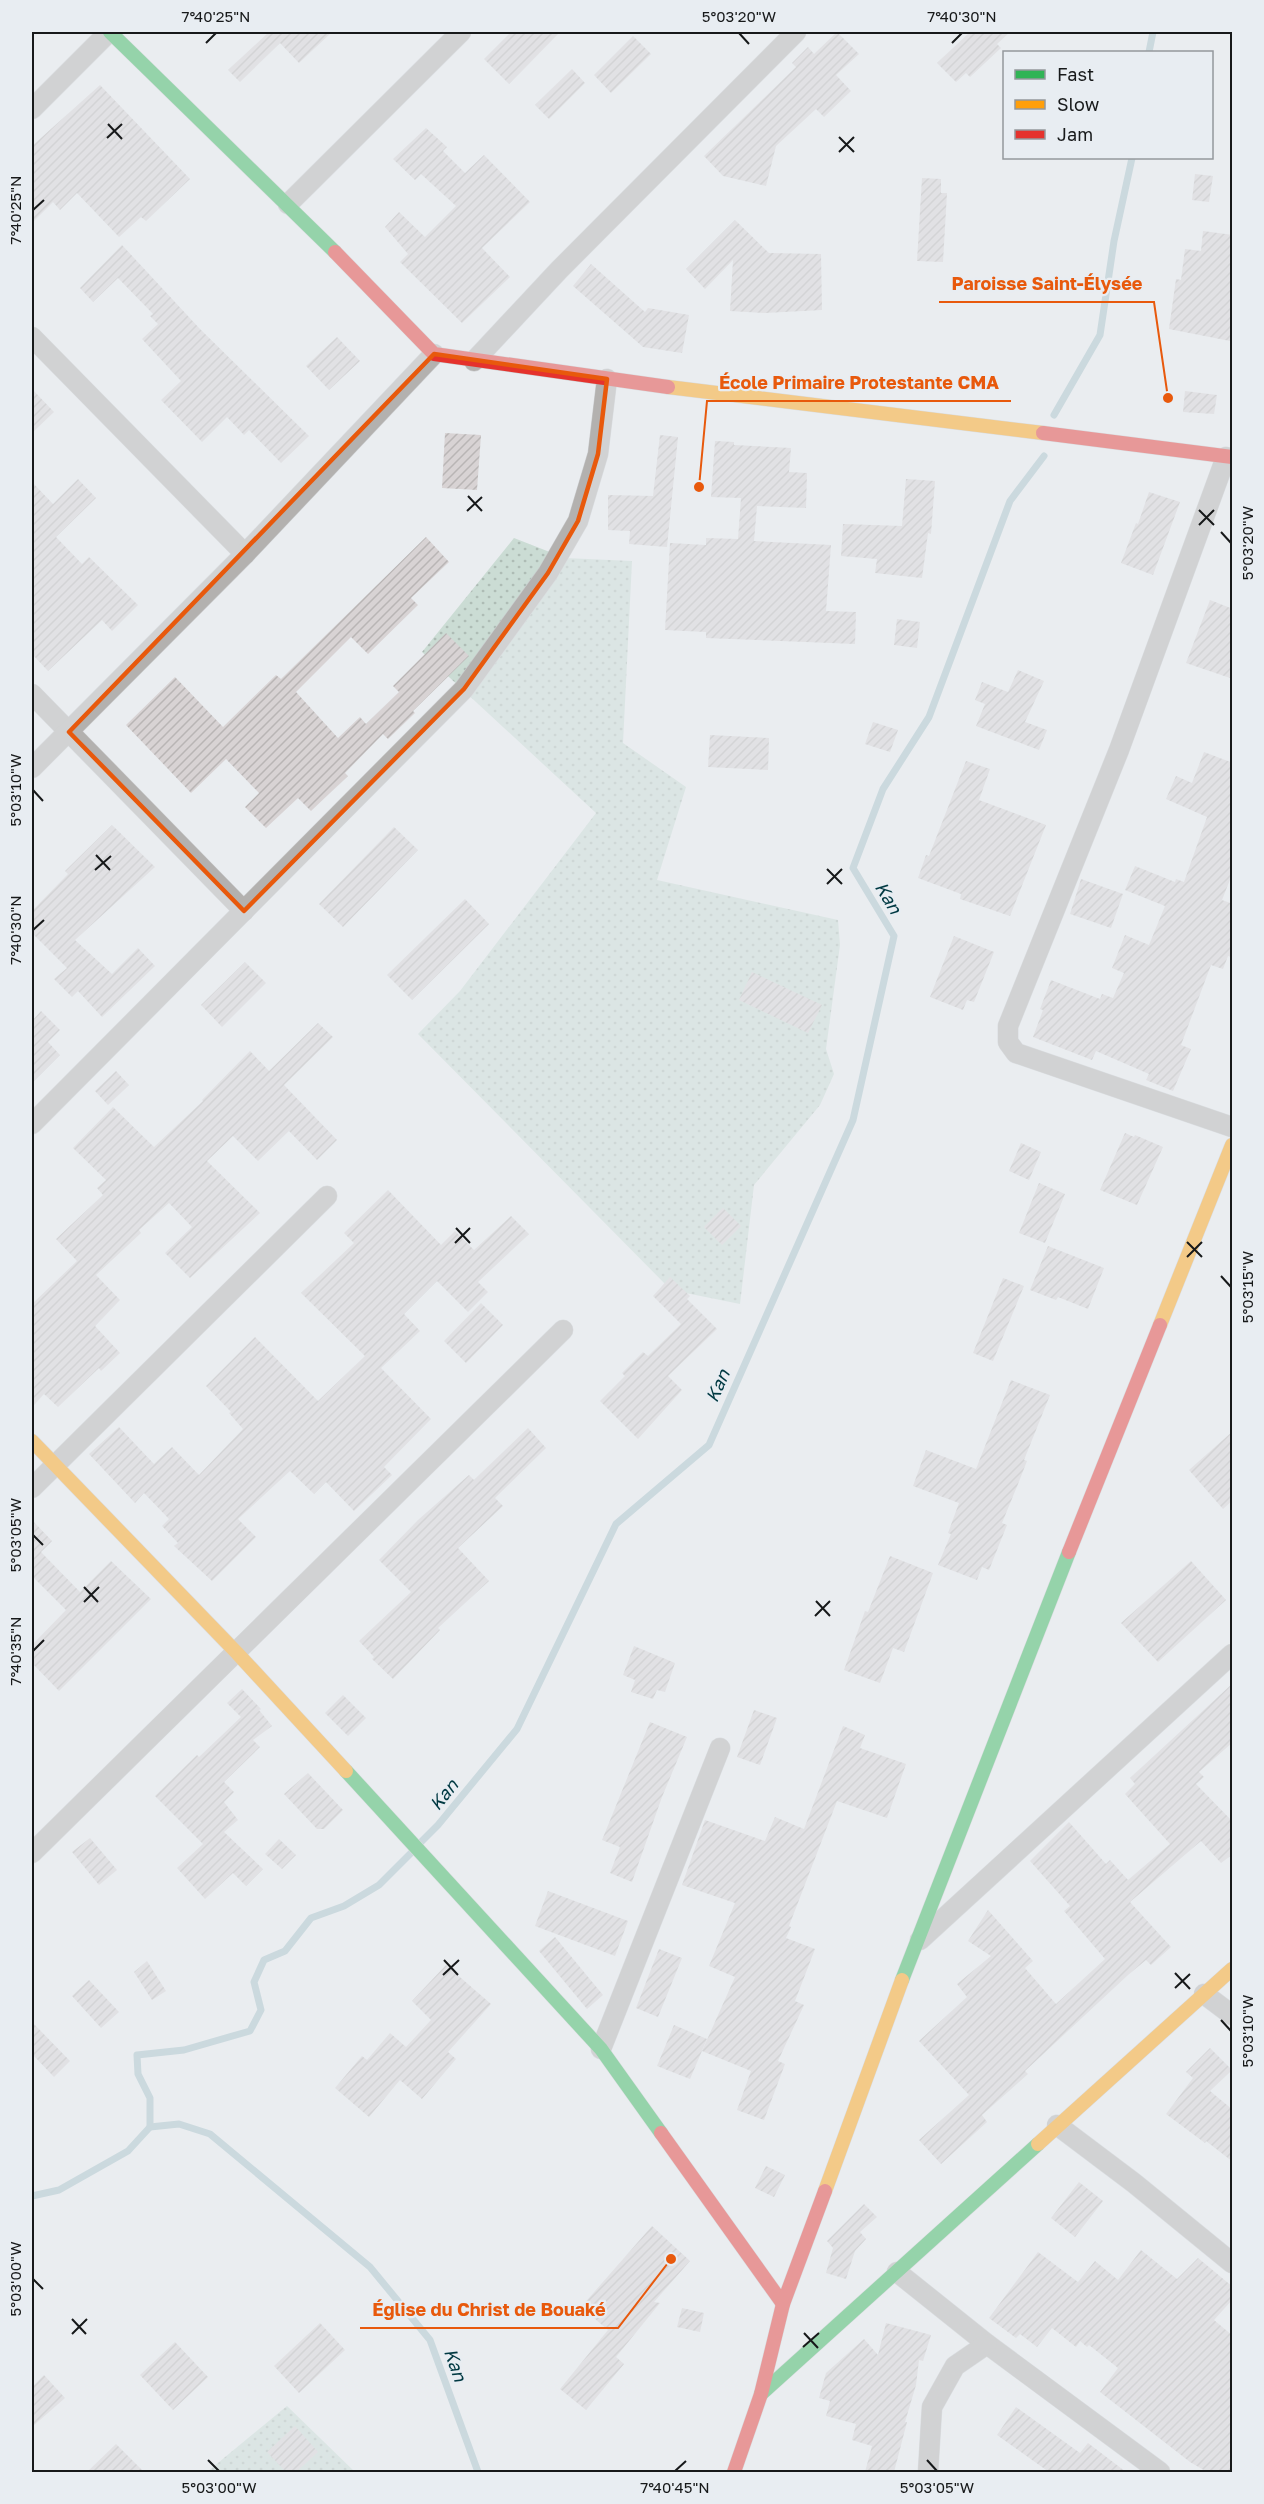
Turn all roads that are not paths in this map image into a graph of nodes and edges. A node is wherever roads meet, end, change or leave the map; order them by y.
1 (110, 32) edge
2 (461, 32) edge
3 (796, 32) edge
4 (32, 109) edge
5 (288, 204) junction
6 (32, 337) edge
7 (434, 354) junction
8 (474, 361) junction
9 (607, 379) junction
10 (1229, 457) edge
11 (244, 554) junction
12 (32, 694) edge
13 (69, 732) junction
14 (32, 768) edge
15 (244, 911) junction
16 (32, 1124) edge
17 (1233, 1127) edge
18 (1233, 1145) edge
19 (327, 1196) dead end
20 (563, 1330) dead end
21 (32, 1441) edge
22 (55, 1465) junction
23 (32, 1488) edge
24 (237, 1653) junction
25 (1233, 1654) edge
26 (720, 1748) dead end
27 (32, 1853) edge
28 (916, 1943) junction
29 (1233, 1969) edge
30 (1204, 1994) junction
31 (1233, 2015) edge
32 (601, 2049) junction
33 (1057, 2125) junction
34 (1233, 2263) edge
35 (897, 2272) junction
36 (783, 2304) junction
37 (987, 2344) junction
38 (761, 2394) junction
39 (734, 2472) edge
40 (928, 2472) edge
41 (1160, 2472) edge

1 - 4 street
1 - 5 street
2 - 5 street
3 - 8 street
5 - 7 street
6 - 11 street
7 - 8 street
7 - 11 street
8 - 9 street
9 - 10 street
9 - 15 street
10 - 17 street
11 - 13 street
12 - 13 street
13 - 14 street
13 - 15 street
15 - 16 street
18 - 28 street
19 - 22 street
20 - 24 street
21 - 22 street
22 - 23 street
22 - 24 street
24 - 27 street
24 - 32 street
25 - 28 street
26 - 32 street
28 - 36 street
29 - 30 street
30 - 31 street
30 - 33 street
32 - 36 street
33 - 34 street
33 - 35 street
35 - 37 street
35 - 38 street
36 - 38 street
37 - 40 street
37 - 41 street
38 - 39 street

